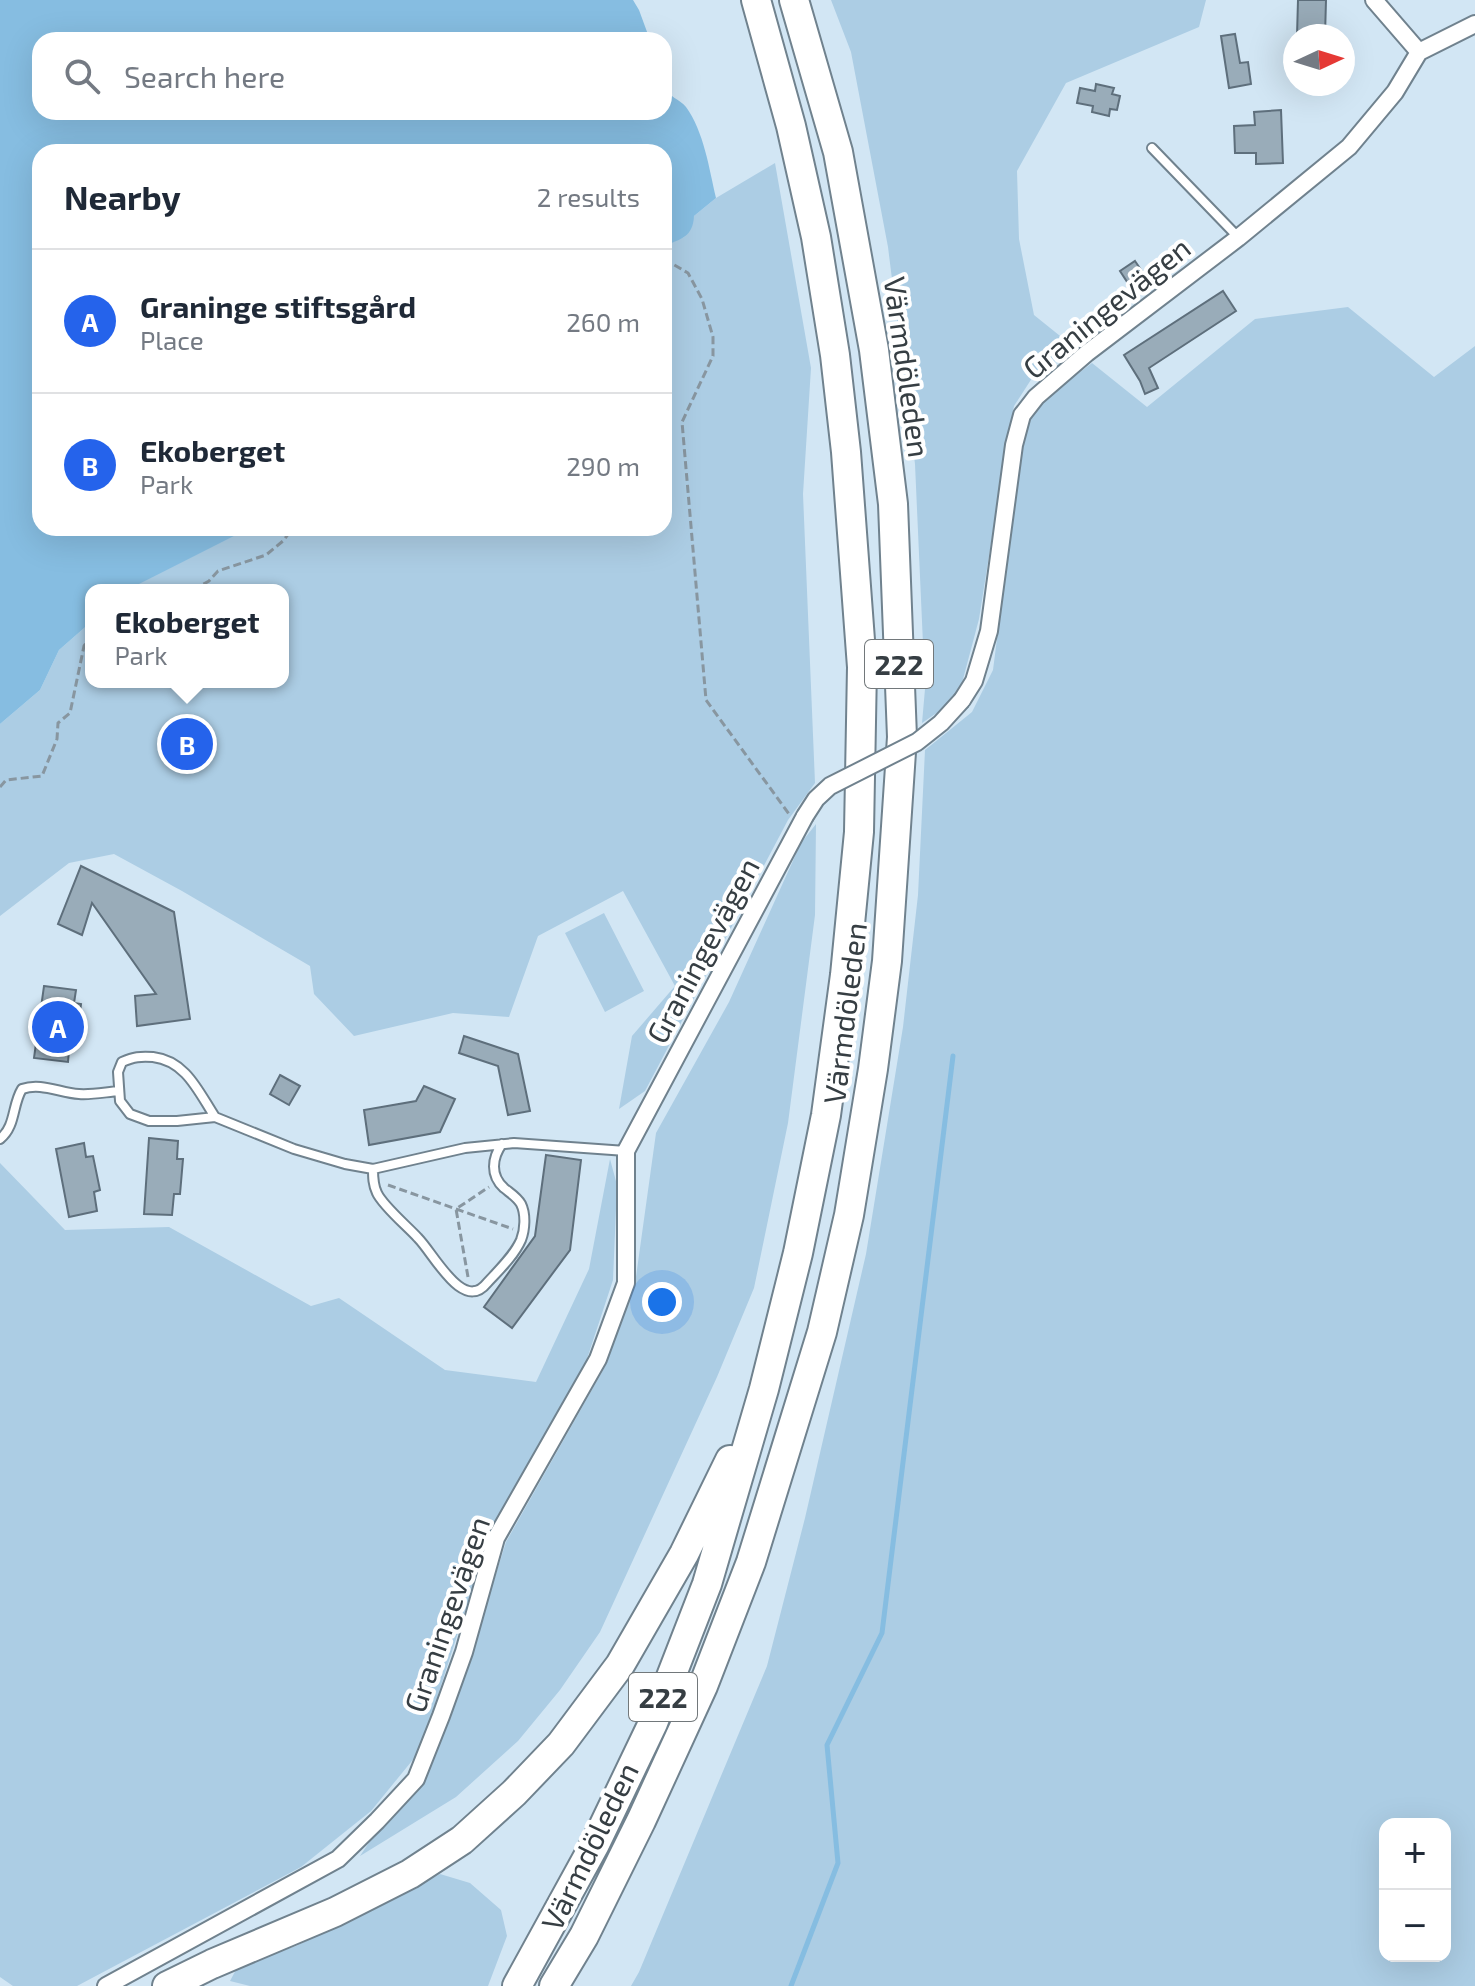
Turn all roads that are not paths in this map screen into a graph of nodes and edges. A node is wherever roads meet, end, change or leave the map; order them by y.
1 (756, 0) edge
2 (794, 0) edge
3 (1374, 0) edge
4 (1475, 24) edge
5 (1419, 52) junction
6 (1152, 148) dead end
7 (1238, 238) junction
8 (119, 1091) junction
9 (215, 1117) junction
10 (0, 1139) edge
11 (502, 1144) junction
12 (626, 1151) junction
13 (373, 1169) junction
14 (764, 1389) junction
15 (641, 1821) junction
16 (106, 1986) edge
17 (167, 1986) edge
18 (517, 1986) edge
19 (554, 1986) edge
20 (569, 1986) edge

1 - 14 highway, Värmdöleden / 222
2 - 15 highway, Värmdöleden / 222
3 - 5 street
4 - 5 street
5 - 7 street, Graningevägen
6 - 7 lane
7 - 12 street, Graningevägen, bridge
8 - 9 lane
8 - 9 lane
8 - 10 lane
9 - 13 lane
11 - 12 lane
11 - 13 lane
11 - 13 lane
12 - 16 street, Graningevägen
14 - 17 highway
14 - 18 highway, Värmdöleden / 222
15 - 19 highway, Värmdöleden / 222
15 - 20 highway

